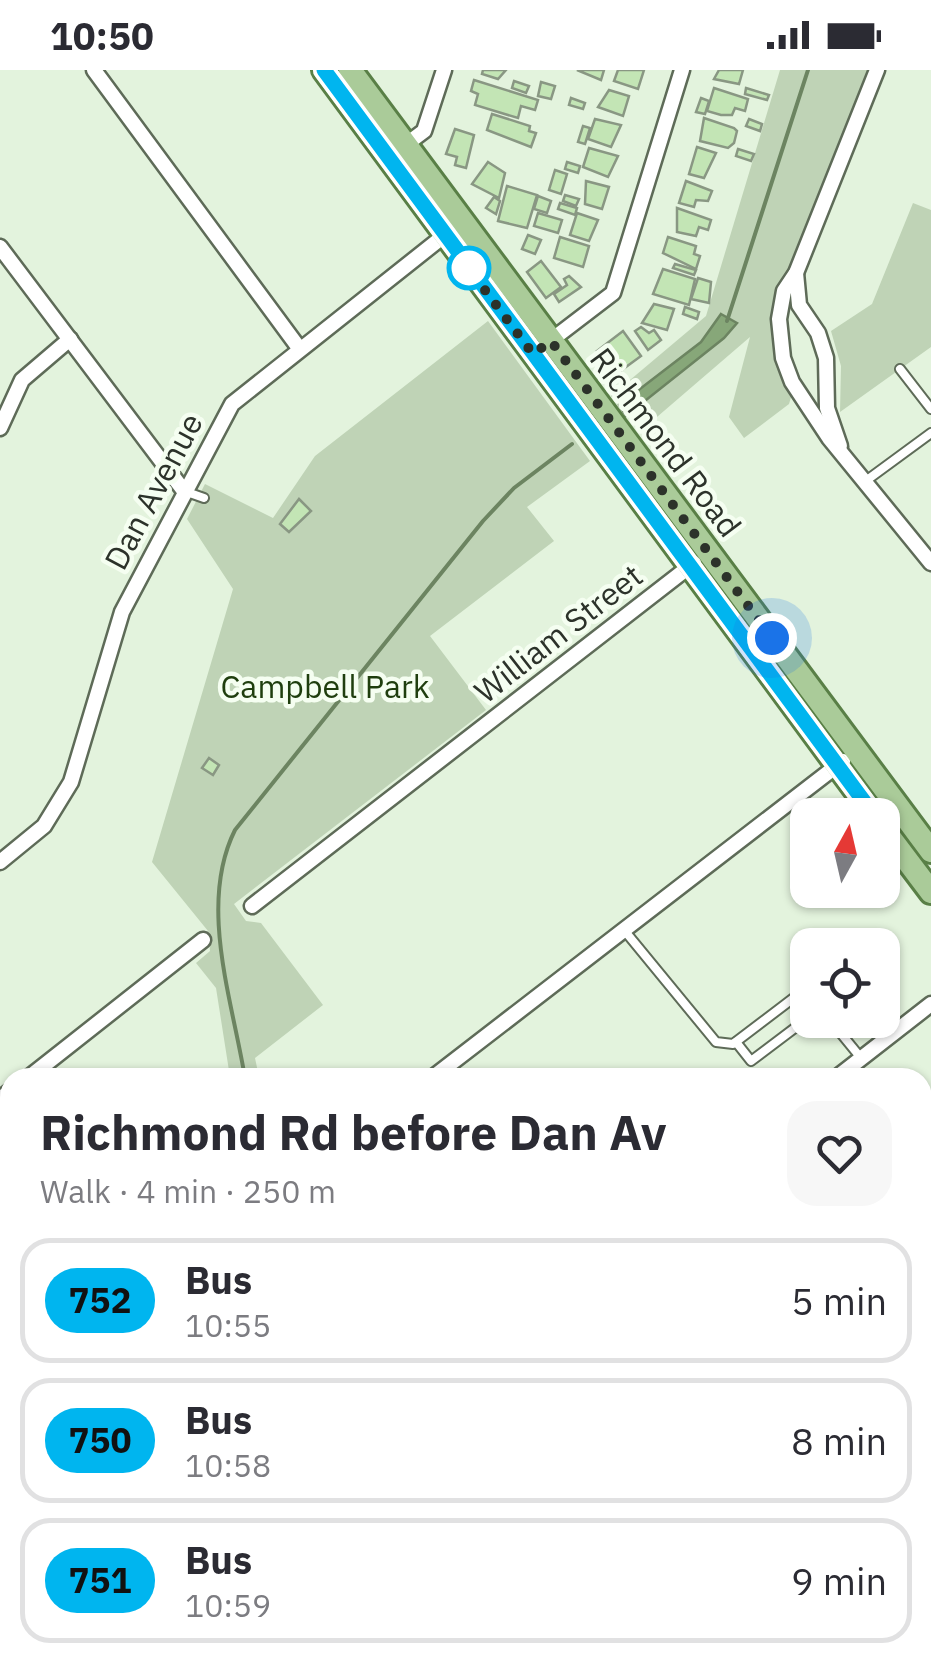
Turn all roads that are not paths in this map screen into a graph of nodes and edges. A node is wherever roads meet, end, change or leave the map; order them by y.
1 (94, 70) edge
2 (324, 70) edge
3 (350, 70) edge
4 (444, 70) edge
5 (682, 70) edge
6 (877, 70) edge
7 (396, 152) junction
8 (453, 229) junction
9 (0, 247) edge
10 (796, 272) junction
11 (70, 339) junction
12 (299, 348) junction
13 (542, 348) junction
14 (900, 370) dead end
15 (931, 409) edge
16 (0, 428) edge
17 (931, 433) edge
18 (840, 446) junction
19 (868, 480) junction
20 (184, 490) junction
21 (204, 498) dead end
22 (698, 559) junction
23 (931, 563) edge
24 (846, 758) junction
25 (866, 798) edge
26 (900, 850) edge
27 (931, 852) edge
28 (0, 862) edge
29 (931, 892) edge
30 (252, 906) dead end
31 (624, 930) junction
32 (203, 940) dead end
33 (790, 1001) edge
34 (931, 1004) edge
35 (790, 1032) edge
36 (845, 1038) edge
37 (736, 1042) junction
38 (861, 1058) junction
39 (41, 1068) edge
40 (445, 1068) edge
41 (848, 1068) edge

1 - 12 street
2 - 7 main road, Richmond Road
3 - 7 main road, Richmond Road
4 - 7 street
5 - 13 street
6 - 10 street
7 - 8 main road, Richmond Road
8 - 12 street, Dan Avenue
8 - 13 main road, Richmond Road
9 - 11 street
10 - 18 street
10 - 18 street
11 - 16 street
11 - 20 street
12 - 20 street, Dan Avenue
13 - 22 main road, Richmond Road
14 - 15 lane
17 - 19 lane
18 - 19 street
19 - 23 street
20 - 21 lane
20 - 28 street, Dan Avenue
22 - 24 main road, Richmond Road
22 - 30 street, William Street
24 - 25 main road, Richmond Road
24 - 27 main road, Richmond Road
24 - 31 street
26 - 29 main road
31 - 37 lane
31 - 40 street
32 - 39 street
33 - 37 lane
34 - 38 street
35 - 37 lane
36 - 38 lane
38 - 41 street

